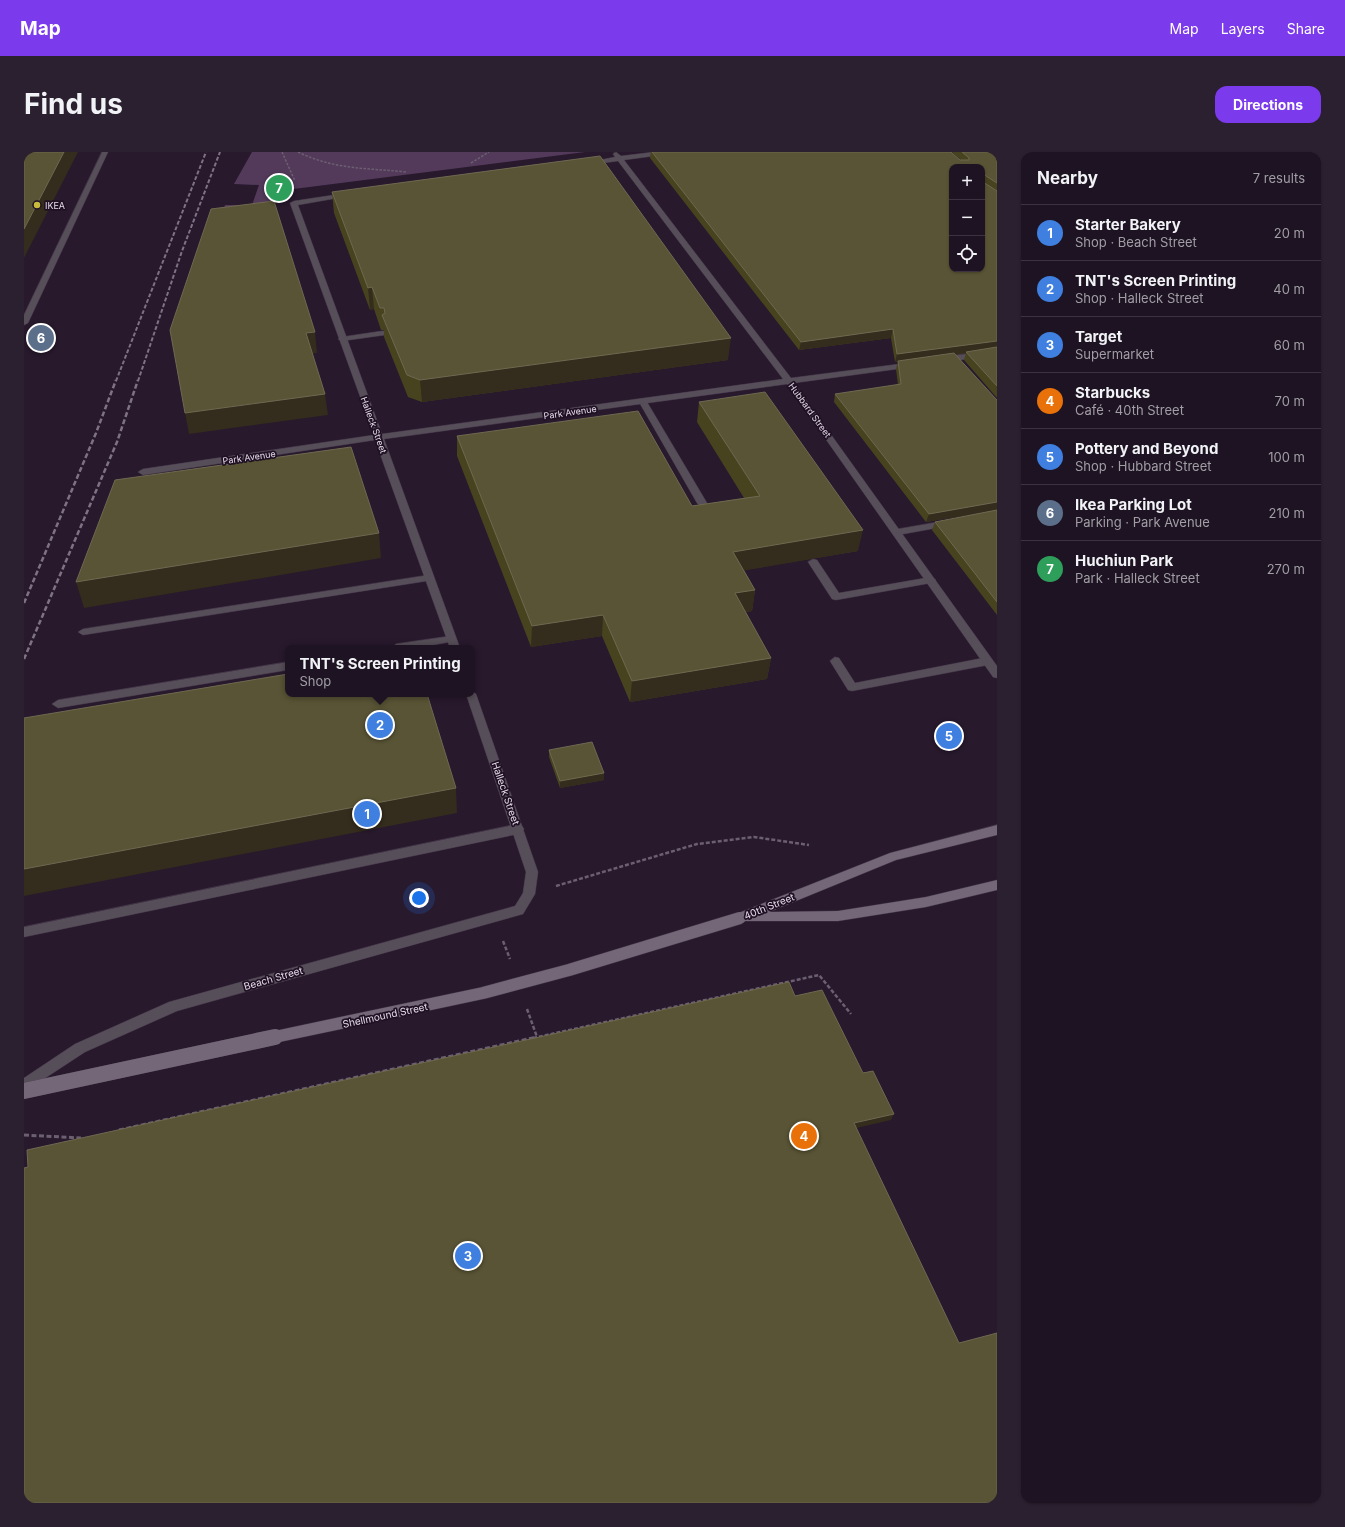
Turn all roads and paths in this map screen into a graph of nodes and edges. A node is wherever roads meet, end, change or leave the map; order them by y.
1 (105, 152) edge
2 (282, 152) edge
3 (298, 152) edge
4 (489, 152) edge
5 (670, 152) edge
6 (617, 155) edge
7 (470, 163) dead end
8 (581, 164) edge
9 (407, 172) dead end
10 (356, 194) edge
11 (294, 202) junction
12 (24, 323) edge
13 (382, 333) edge
14 (342, 339) junction
15 (997, 352) edge
16 (789, 381) junction
17 (643, 402) junction
18 (379, 437) junction
19 (143, 472) dead end
20 (702, 503) edge
21 (959, 521) edge
22 (898, 532) junction
23 (813, 562) edge
24 (430, 578) junction
25 (931, 580) junction
26 (83, 632) dead end
27 (453, 643) edge
28 (430, 645) edge
29 (835, 661) dead end
30 (988, 661) junction
31 (285, 666) edge
32 (997, 674) edge
33 (472, 697) edge
34 (58, 704) dead end
35 (518, 829) junction
36 (997, 830) edge
37 (809, 845) dead end
38 (997, 885) edge
39 (529, 894) junction
40 (740, 918) junction
41 (24, 932) edge
42 (851, 1014) dead end
43 (24, 1086) edge
44 (24, 1091) edge
45 (117, 1130) edge
46 (24, 1135) edge
47 (86, 1137) edge

1 - 12 street
2 - 11 path
3 - 9 path
4 - 7 path
5 - 6 street
6 - 8 street
6 - 16 street, Hubbard Street
10 - 11 street
11 - 14 street, Halleck Street
13 - 14 street
14 - 18 street, Halleck Street
15 - 16 street, Park Avenue
16 - 17 street, Park Avenue
16 - 22 street, Hubbard Street
17 - 18 street, Park Avenue
17 - 20 street
18 - 19 street, Park Avenue
18 - 24 street, Halleck Street
21 - 22 street
22 - 25 street, Hubbard Street
23 - 25 street
24 - 26 street
24 - 27 street, Halleck Street
25 - 30 street, Hubbard Street
27 - 28 street
29 - 30 street
30 - 32 street, Hubbard Street
31 - 34 street
33 - 35 street, Halleck Street
35 - 39 street, Halleck Street
35 - 41 street
36 - 40 main road, 40th Street
37 - 39 path
38 - 40 main road, 40th Street
39 - 43 street, Beach Street
40 - 44 main road, Shellmound Street, bridge
42 - 45 path
46 - 47 path

